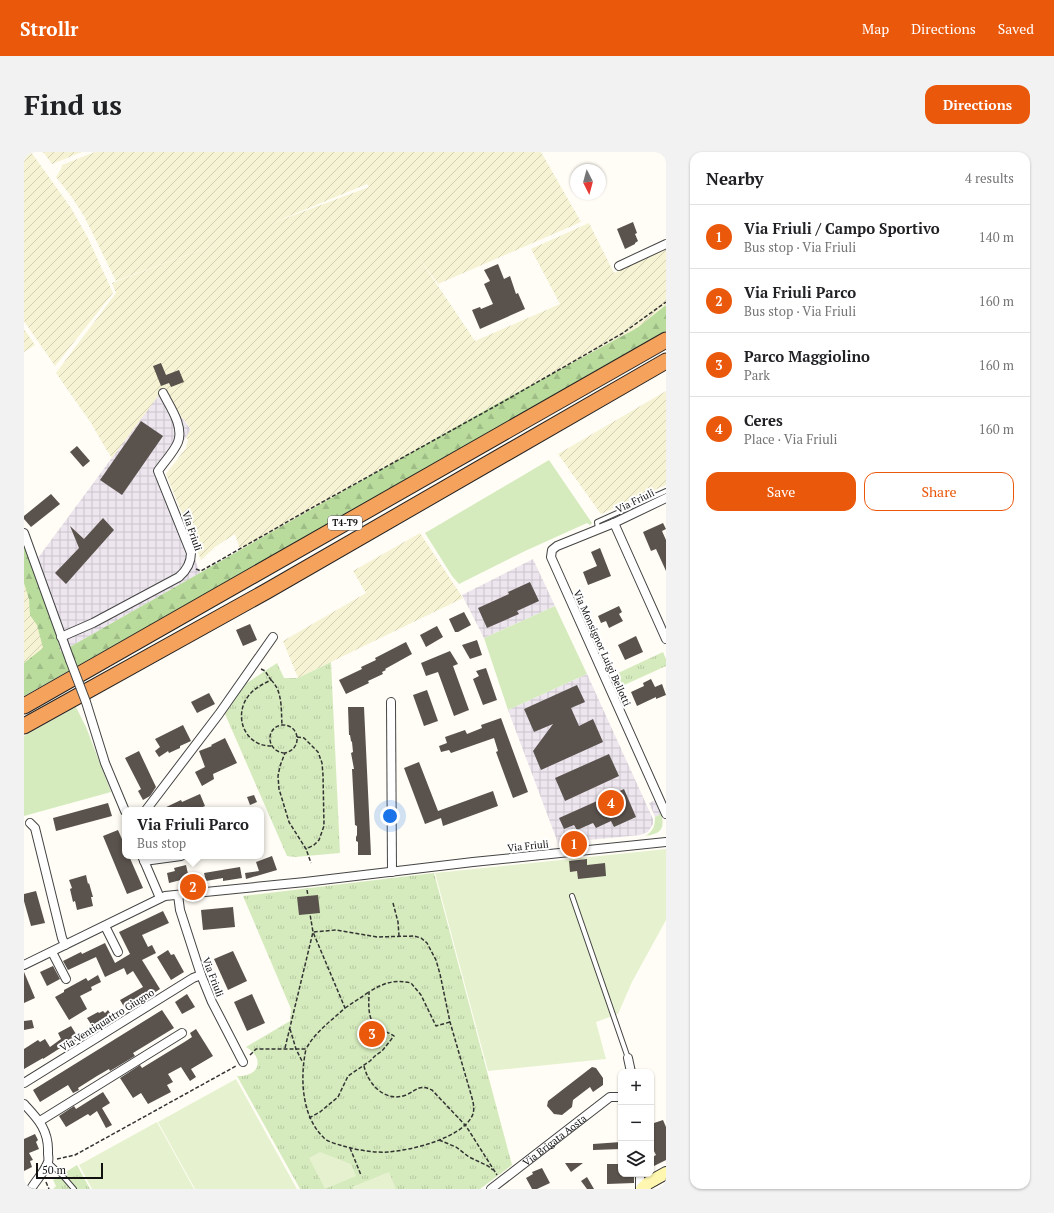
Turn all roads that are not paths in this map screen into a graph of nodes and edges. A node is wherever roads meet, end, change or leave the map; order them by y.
1 (666, 244) edge
2 (619, 266) dead end
3 (666, 340) edge
4 (666, 361) edge
5 (163, 393) dead end
6 (666, 491) edge
7 (666, 498) edge
8 (614, 523) junction
9 (598, 530) junction
10 (24, 533) edge
11 (61, 637) junction
12 (272, 637) dead end
13 (666, 639) edge
14 (391, 702) dead end
15 (24, 706) edge
16 (24, 726) edge
17 (123, 807) edge
18 (148, 807) edge
19 (666, 814) edge
20 (30, 823) dead end
21 (666, 841) edge
22 (143, 859) edge
23 (392, 872) junction
24 (178, 895) junction
25 (572, 896) dead end
26 (160, 898) junction
27 (105, 926) junction
28 (65, 945) junction
29 (52, 952) junction
30 (118, 952) dead end
31 (24, 965) edge
32 (201, 975) junction
33 (66, 979) dead end
34 (182, 1033) dead end
35 (628, 1058) joint
36 (243, 1062) road end
37 (630, 1069) edge
38 (24, 1083) edge
39 (618, 1097) edge
40 (24, 1104) edge
41 (40, 1121) junction
42 (48, 1162) junction
43 (666, 1173) edge
44 (640, 1177) edge
45 (31, 1189) edge
46 (74, 1189) edge
47 (491, 1189) edge
48 (641, 1189) edge

1 - 2 street
3 - 15 highway, T4-T9
4 - 16 highway, T4-T9
5 - 11 street, Via Friuli
6 - 9 lane
7 - 8 street, Via Friuli
8 - 9 street, Via Monsignor Luigi Bellotti
8 - 13 street
9 - 19 street, Via Monsignor Luigi Bellotti
10 - 11 street
11 - 17 street, bridge
12 - 18 street
14 - 23 street
20 - 28 street
21 - 23 street, Via Friuli
22 - 26 street
23 - 24 street, Via Friuli
24 - 26 street, Via Friuli
24 - 32 street, Via Friuli
25 - 35 lane
26 - 27 street, Via Friuli
27 - 28 street, Via Friuli
27 - 30 street
28 - 29 street, Via Friuli
29 - 31 street, Via Friuli
29 - 33 street
32 - 36 street, Via Friuli
32 - 38 street, Via Ventiquattro Giugno
34 - 41 street
35 - 37 street
39 - 47 street, Via Brigata Aosta
40 - 41 street
41 - 42 street
42 - 45 street
42 - 46 lane
43 - 48 street
44 - 48 street

